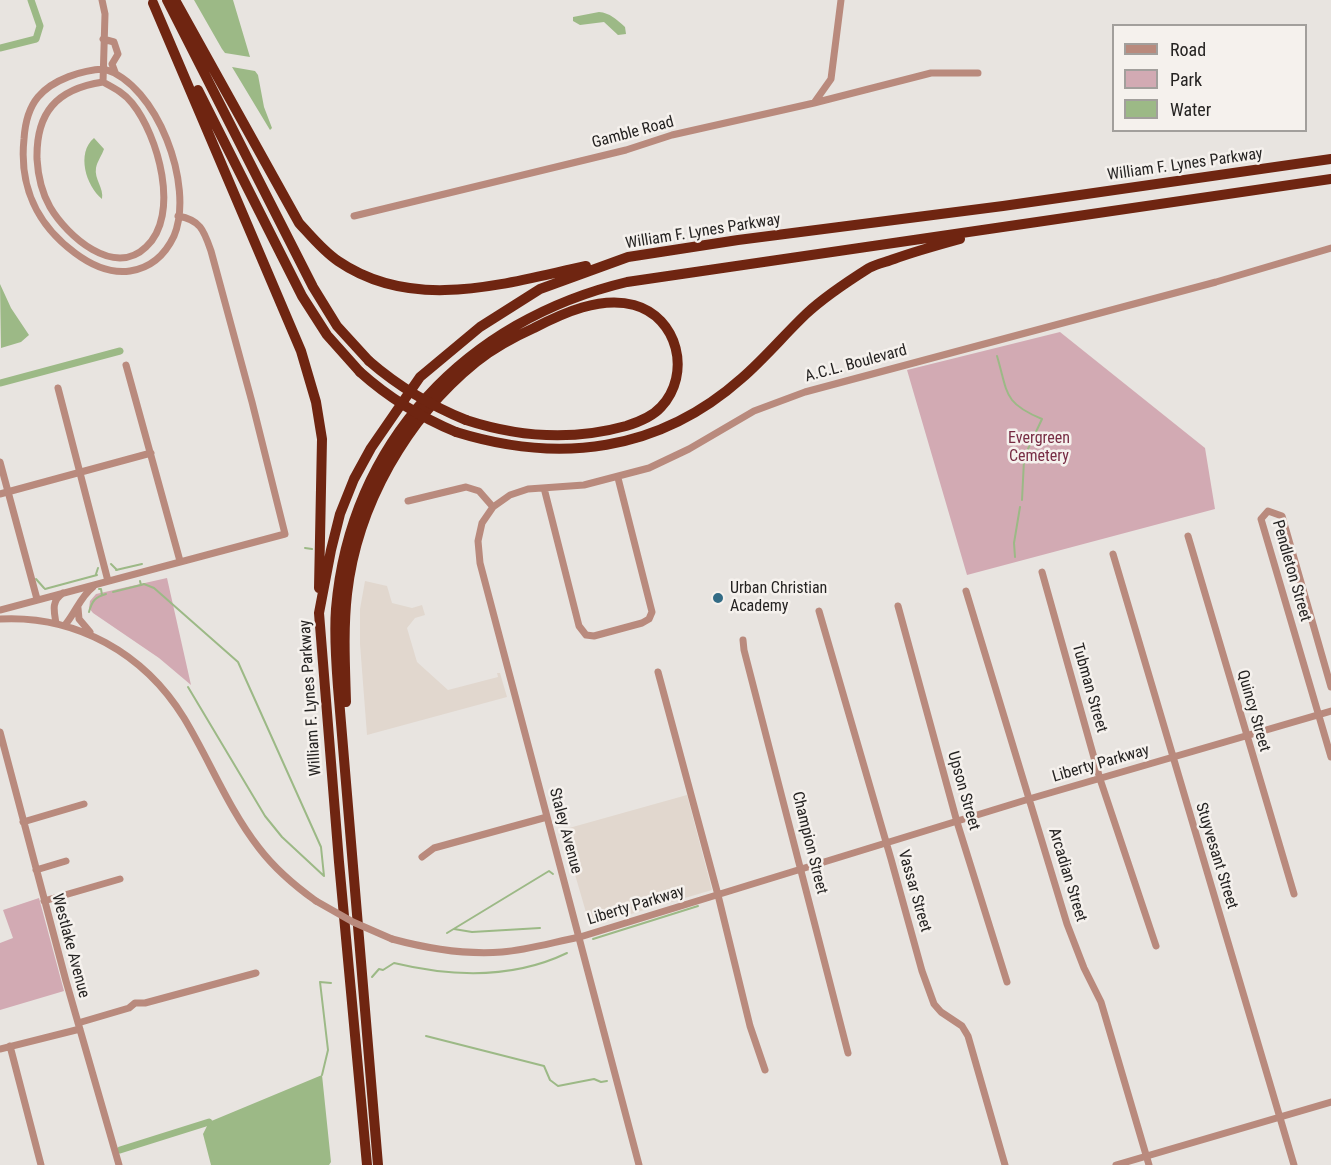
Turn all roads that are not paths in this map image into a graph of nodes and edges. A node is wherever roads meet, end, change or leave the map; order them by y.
1 (102, 0) edge
2 (168, 0) edge
3 (175, 0) edge
4 (841, 0) edge
5 (152, 1) edge
6 (103, 39) junction
7 (104, 69) junction
8 (115, 72) junction
9 (978, 73) dead end
10 (103, 82) junction
11 (814, 103) junction
12 (168, 141) junction
13 (155, 146) junction
14 (1331, 159) edge
15 (1331, 179) edge
16 (178, 216) junction
17 (354, 216) dead end
18 (1007, 226) junction
19 (155, 237) junction
20 (167, 247) junction
21 (1331, 248) edge
22 (628, 257) junction
23 (126, 365) dead end
24 (58, 388) dead end
25 (151, 453) junction
26 (0, 462) edge
27 (80, 472) junction
28 (618, 478) junction
29 (544, 488) junction
30 (9, 492) junction
31 (0, 494) edge
32 (408, 501) dead end
33 (493, 507) junction
34 (1188, 536) dead end
35 (1113, 554) dead end
36 (180, 561) junction
37 (1042, 572) dead end
38 (108, 581) junction
39 (97, 584) junction
40 (966, 591) dead end
41 (65, 592) junction
42 (37, 599) junction
43 (78, 605) junction
44 (898, 606) dead end
45 (0, 610) edge
46 (819, 611) dead end
47 (319, 613) junction
48 (0, 619) edge
49 (56, 623) junction
50 (65, 625) junction
51 (94, 635) junction
52 (743, 640) dead end
53 (658, 672) dead end
54 (1331, 687) edge
55 (1331, 711) edge
56 (1318, 715) junction
57 (0, 732) edge
58 (1246, 735) junction
59 (1173, 757) junction
60 (1331, 757) edge
61 (1100, 779) junction
62 (346, 781) junction
63 (1029, 799) junction
64 (84, 804) dead end
65 (547, 817) junction
66 (22, 822) junction
67 (957, 822) junction
68 (885, 844) junction
69 (422, 857) dead end
70 (66, 861) dead end
71 (801, 868) junction
72 (36, 870) junction
73 (120, 879) dead end
74 (1294, 894) dead end
75 (718, 895) junction
76 (44, 901) junction
77 (579, 937) junction
78 (1156, 946) dead end
79 (256, 973) dead end
80 (1007, 982) dead end
81 (79, 1026) junction
82 (10, 1046) junction
83 (0, 1049) edge
84 (848, 1053) dead end
85 (765, 1070) dead end
86 (1331, 1102) edge
87 (1281, 1118) junction
88 (1146, 1156) junction
89 (41, 1165) edge
90 (119, 1165) edge
91 (367, 1165) edge
92 (378, 1165) edge
93 (639, 1165) edge
94 (1005, 1165) edge
95 (1116, 1165) edge
96 (1149, 1165) edge
97 (1294, 1165) edge

1 - 6 street
2 - 62 highway, bridge
3 - 22 highway
4 - 11 street
5 - 18 highway, bridge
5 - 47 highway
6 - 7 street
6 - 8 street
7 - 8 street
7 - 10 street
7 - 20 street
8 - 12 street
9 - 11 street, Gamble Road
10 - 13 street
10 - 19 street
11 - 17 street, Gamble Road
12 - 13 street
12 - 16 street
13 - 19 street
14 - 22 highway, William F. Lynes Parkway
15 - 18 highway, William F. Lynes Parkway
16 - 20 street
16 - 36 street
18 - 62 highway, William F. Lynes Parkway
19 - 20 street
21 - 28 street, A.C.L. Boulevard
22 - 47 highway, William F. Lynes Parkway
23 - 25 street
24 - 27 street
25 - 27 street
25 - 36 street
26 - 30 street
27 - 30 street
27 - 38 street
28 - 29 street, A.C.L. Boulevard
28 - 29 street
29 - 33 street, A.C.L. Boulevard
30 - 31 street
30 - 42 street
32 - 33 street
33 - 65 street, Staley Avenue
34 - 58 street, Quincy Street
35 - 59 street, Stuyvesant Street
36 - 38 street
37 - 61 street, Tubman Street
38 - 39 street
39 - 41 street
39 - 43 street
40 - 63 street, Arcadian Street
41 - 42 street
41 - 49 street
42 - 45 street
43 - 50 street
43 - 51 street
44 - 67 street, Upson Street
46 - 68 street, Vassar Street
47 - 91 highway, William F. Lynes Parkway
48 - 49 street
49 - 50 street
50 - 51 street, Liberty Parkway
51 - 77 street, Liberty Parkway, bridge
52 - 71 street, Champion Street
53 - 75 street
54 - 56 street, Pendleton Street
55 - 56 street, Liberty Parkway
56 - 58 street, Liberty Parkway
56 - 60 street, Pendleton Street
57 - 66 street, Westlake Avenue
58 - 59 street, Liberty Parkway
58 - 74 street, Quincy Street
59 - 61 street, Liberty Parkway
59 - 87 street, Stuyvesant Street
61 - 63 street, Liberty Parkway
61 - 78 street, Tubman Street
62 - 92 highway, William F. Lynes Parkway
63 - 67 street, Liberty Parkway
63 - 88 street, Arcadian Street
64 - 66 street
65 - 69 street
65 - 77 street, Staley Avenue
66 - 72 street, Westlake Avenue
67 - 68 street, Liberty Parkway
67 - 80 street, Upson Street
68 - 71 street, Liberty Parkway
68 - 94 street, Vassar Street
70 - 72 street
71 - 75 street, Liberty Parkway
71 - 84 street, Champion Street
72 - 76 street, Westlake Avenue
73 - 76 street
75 - 77 street, Liberty Parkway
75 - 85 street
76 - 81 street, Westlake Avenue
77 - 93 street, Staley Avenue
79 - 81 street
81 - 82 street
81 - 90 street, Westlake Avenue
82 - 83 street
82 - 89 street
86 - 87 street
87 - 88 street
87 - 97 street, Stuyvesant Street
88 - 95 street
88 - 96 street, Arcadian Street

